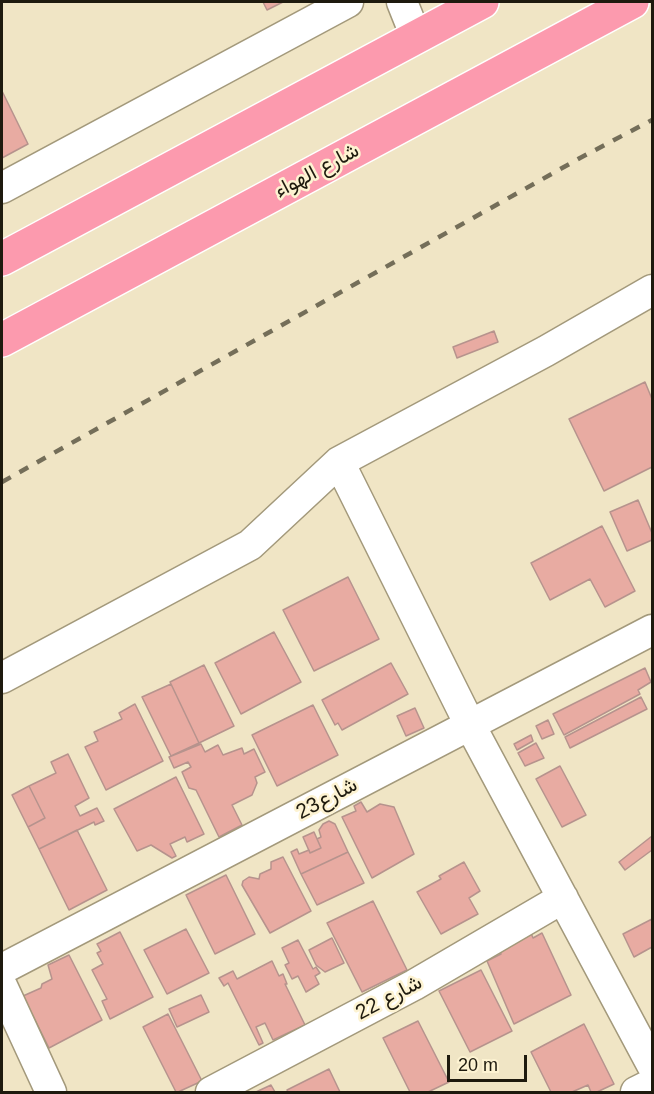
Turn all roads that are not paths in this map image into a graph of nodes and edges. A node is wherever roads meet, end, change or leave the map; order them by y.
1 (348, 2) edge
2 (402, 2) edge
3 (482, 2) edge
4 (632, 2) edge
5 (416, 37) junction
6 (2, 188) edge
7 (2, 259) edge
8 (652, 290) edge
9 (2, 340) edge
10 (339, 462) junction
11 (652, 630) edge
12 (2, 678) edge
13 (470, 725) junction
14 (563, 898) junction
15 (2, 969) edge
16 (2, 986) edge
17 (652, 1065) edge
18 (652, 1084) edge
19 (51, 1092) edge
20 (211, 1092) edge
21 (636, 1092) edge

1 - 6 street
2 - 5 street
3 - 5 highway
4 - 9 highway, شارع الهواء
5 - 7 highway
8 - 10 street
10 - 12 street
10 - 13 street
11 - 13 street, شارع23
13 - 14 street
13 - 15 street, شارع23
14 - 17 street
14 - 20 street, شارع 22
16 - 19 street
18 - 21 street

